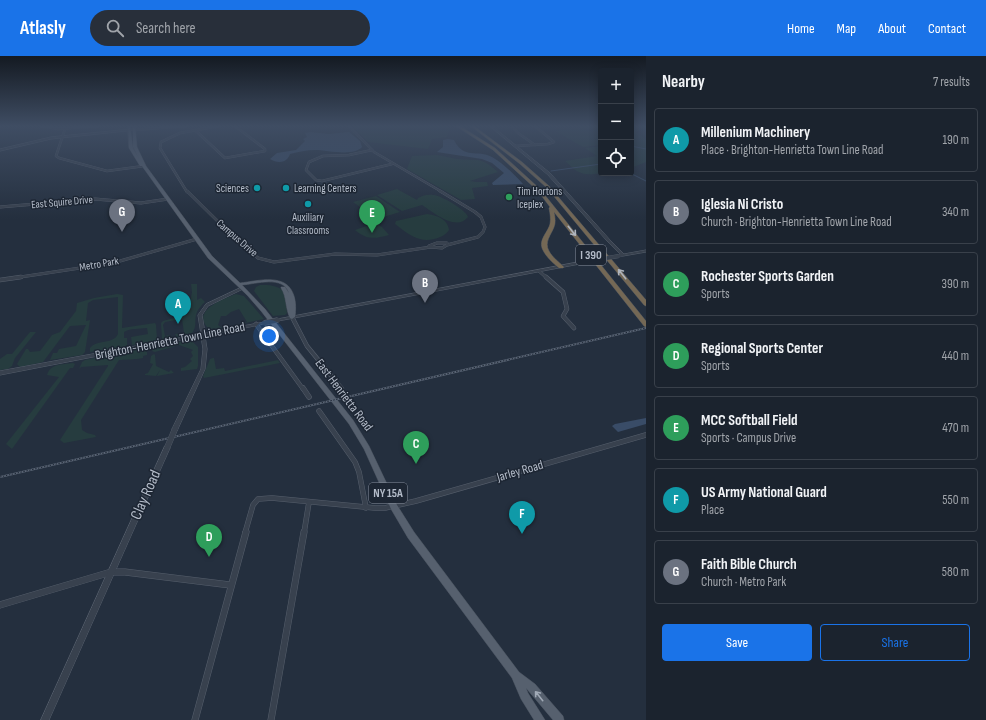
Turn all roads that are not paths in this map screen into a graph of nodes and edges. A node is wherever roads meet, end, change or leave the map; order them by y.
1 (57, 157) edge
2 (135, 157) edge
3 (140, 157) edge
4 (165, 157) edge
5 (323, 157) edge
6 (382, 157) edge
7 (503, 157) edge
8 (513, 157) edge
9 (529, 157) edge
10 (392, 164) junction
11 (145, 167) junction
12 (167, 198) junction
13 (547, 201) junction
14 (0, 207) edge
15 (197, 239) junction
16 (433, 245) junction
17 (443, 245) junction
18 (436, 248) junction
19 (414, 250) junction
20 (646, 251) edge
21 (624, 255) junction
22 (561, 267) junction
23 (539, 271) junction
24 (0, 280) edge
25 (241, 286) junction
26 (249, 294) junction
27 (646, 304) edge
28 (292, 318) junction
29 (256, 324) junction
30 (646, 325) edge
31 (574, 328) dead end
32 (202, 334) junction
33 (0, 373) edge
34 (342, 389) dead end
35 (309, 397) dead end
36 (319, 411) dead end
37 (646, 435) edge
38 (308, 502) junction
39 (394, 507) junction
40 (366, 508) junction
41 (111, 572) junction
42 (230, 585) junction
43 (0, 605) edge
44 (516, 675) junction
45 (45, 720) edge
46 (195, 720) edge
47 (271, 720) edge
48 (540, 720) edge
49 (559, 720) edge

1 - 11 street
2 - 11 main road, East Henrietta Road / NY 15A
3 - 11 main road, East Henrietta Road / NY 15A
4 - 19 street, Campus Drive
5 - 10 street
6 - 10 street
7 - 13 highway, I 390
27 -> 8 highway, I 390
9 - 21 street
10 - 17 street
11 - 12 main road, East Henrietta Road / NY 15A
12 - 14 street, East Squire Drive
12 - 15 main road, East Henrietta Road / NY 15A
13 - 22 highway
13 -> 30 highway, I 390
15 - 24 street, Metro Park
15 - 25 main road, East Henrietta Road / NY 15A
16 - 17 street, Campus Drive
16 - 18 street
16 - 19 street, Campus Drive
17 - 18 street, Campus Drive
18 - 19 street, Campus Drive
20 - 21 street, Brighton-Henrietta Town Line Road
21 - 22 street, Brighton-Henrietta Town Line Road, bridge
22 - 23 street, Brighton-Henrietta Town Line Road
23 - 28 street, Brighton-Henrietta Town Line Road
23 - 31 street
25 - 26 main road, East Henrietta Road / NY 15A
25 - 28 main road
25 - 32 street, Clay Road
26 - 28 main road
26 - 39 main road, East Henrietta Road / NY 15A
28 - 29 street, Brighton-Henrietta Town Line Road, bridge
28 - 34 street
29 - 32 street, Brighton-Henrietta Town Line Road
29 - 35 street
32 - 33 street, Brighton-Henrietta Town Line Road
32 - 41 street, Clay Road, bridge
36 - 40 street
37 - 39 street, Jarley Road
38 - 40 street, Jarley Road
38 - 42 street, Jarley Road
38 - 47 street
39 - 40 street, Jarley Road
39 - 44 main road, East Henrietta Road / NY 15A
41 - 42 street
41 - 43 street
41 - 45 street, Clay Road
42 - 46 street, Jarley Road
44 - 48 main road, East Henrietta Road / NY 15A
49 -> 44 main road, East Henrietta Road / NY 15A

